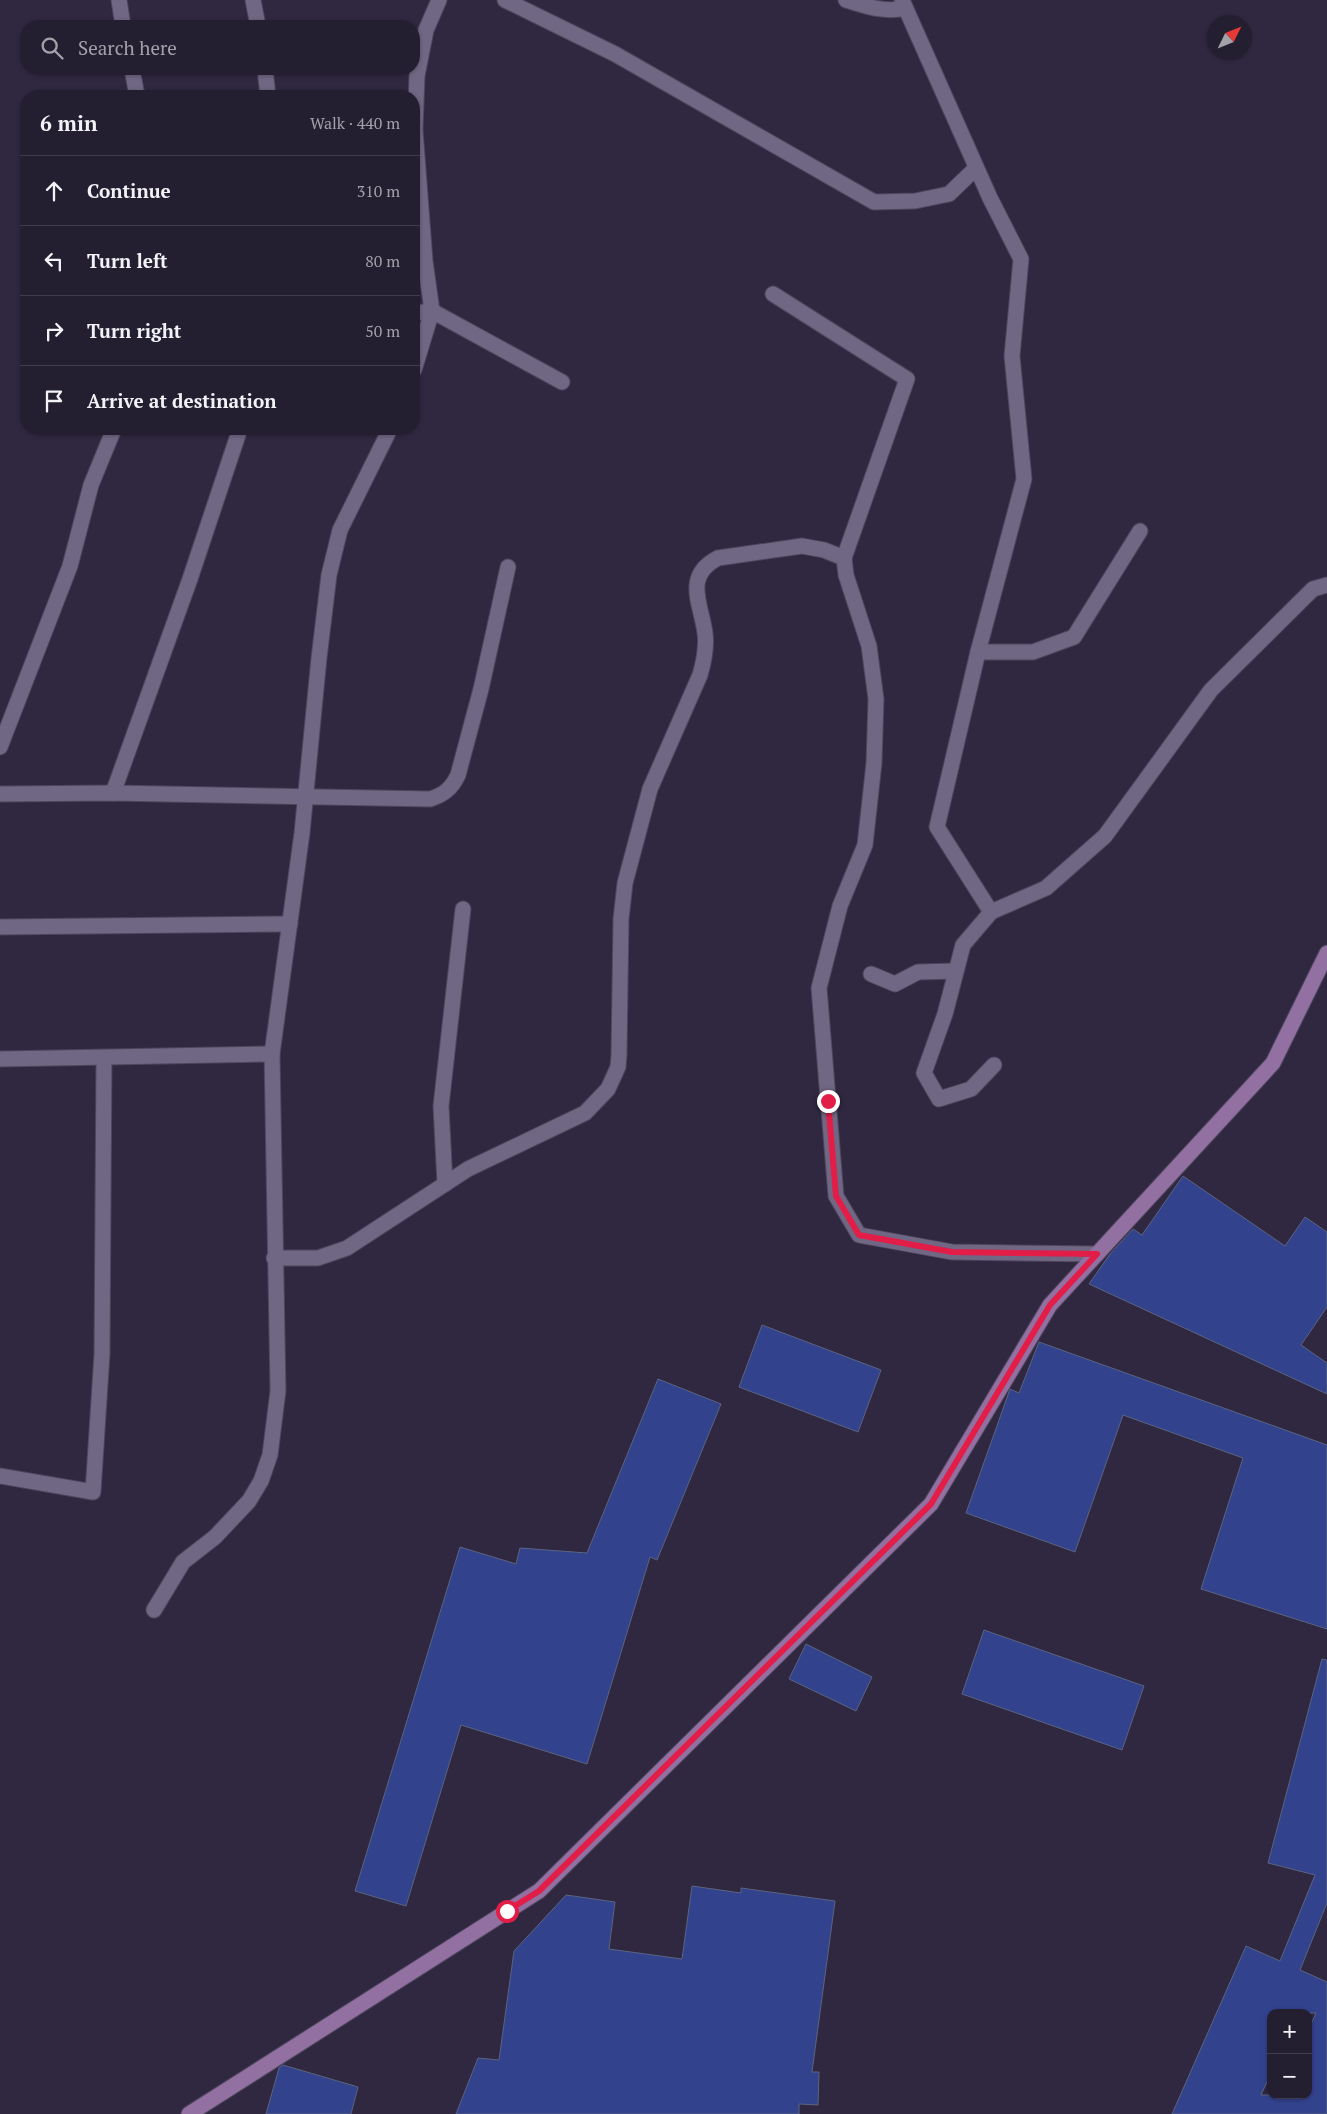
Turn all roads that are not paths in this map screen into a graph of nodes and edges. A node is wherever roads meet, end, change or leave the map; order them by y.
1 (118, 0) edge
2 (253, 0) edge
3 (439, 0) edge
4 (506, 0) edge
5 (846, 0) edge
6 (904, 4) edge
7 (122, 20) edge
8 (257, 20) edge
9 (420, 61) edge
10 (133, 75) edge
11 (266, 75) edge
12 (417, 75) edge
13 (136, 90) edge
14 (267, 90) edge
15 (416, 90) edge
16 (976, 168) junction
17 (420, 196) edge
18 (773, 294) dead end
19 (432, 311) junction
20 (420, 312) edge
21 (420, 350) edge
22 (562, 382) dead end
23 (112, 435) edge
24 (238, 435) edge
25 (387, 435) edge
26 (1140, 531) dead end
27 (844, 558) junction
28 (508, 567) dead end
29 (1327, 584) edge
30 (978, 652) junction
31 (0, 747) edge
32 (113, 793) junction
33 (0, 794) edge
34 (306, 796) junction
35 (463, 909) dead end
36 (992, 911) junction
37 (290, 924) junction
38 (0, 927) edge
39 (1327, 953) edge
40 (956, 971) junction
41 (871, 974) dead end
42 (272, 1054) junction
43 (104, 1058) junction
44 (0, 1059) edge
45 (994, 1065) dead end
46 (445, 1184) junction
47 (1097, 1254) junction
48 (274, 1258) junction
49 (0, 1476) edge
50 (154, 1610) dead end
51 (189, 2114) edge

1 - 7 street
2 - 8 street
3 - 9 street
4 - 16 street
5 - 6 street
6 - 16 street
10 - 13 street
11 - 14 street
12 - 15 street
16 - 30 street
17 - 19 street
18 - 27 street
19 - 20 street
19 - 21 street
19 - 22 street
23 - 31 street
24 - 32 street
25 - 34 street
26 - 30 street
27 - 46 street
27 - 47 street
28 - 34 street
29 - 36 street
30 - 36 street
32 - 33 street
32 - 34 street
34 - 37 street
35 - 46 street
36 - 40 street
37 - 38 street
37 - 42 street
39 - 47 street
40 - 41 street
40 - 45 street
42 - 43 street
42 - 48 street
43 - 44 street
43 - 49 street
46 - 48 street
47 - 51 street
48 - 50 street

